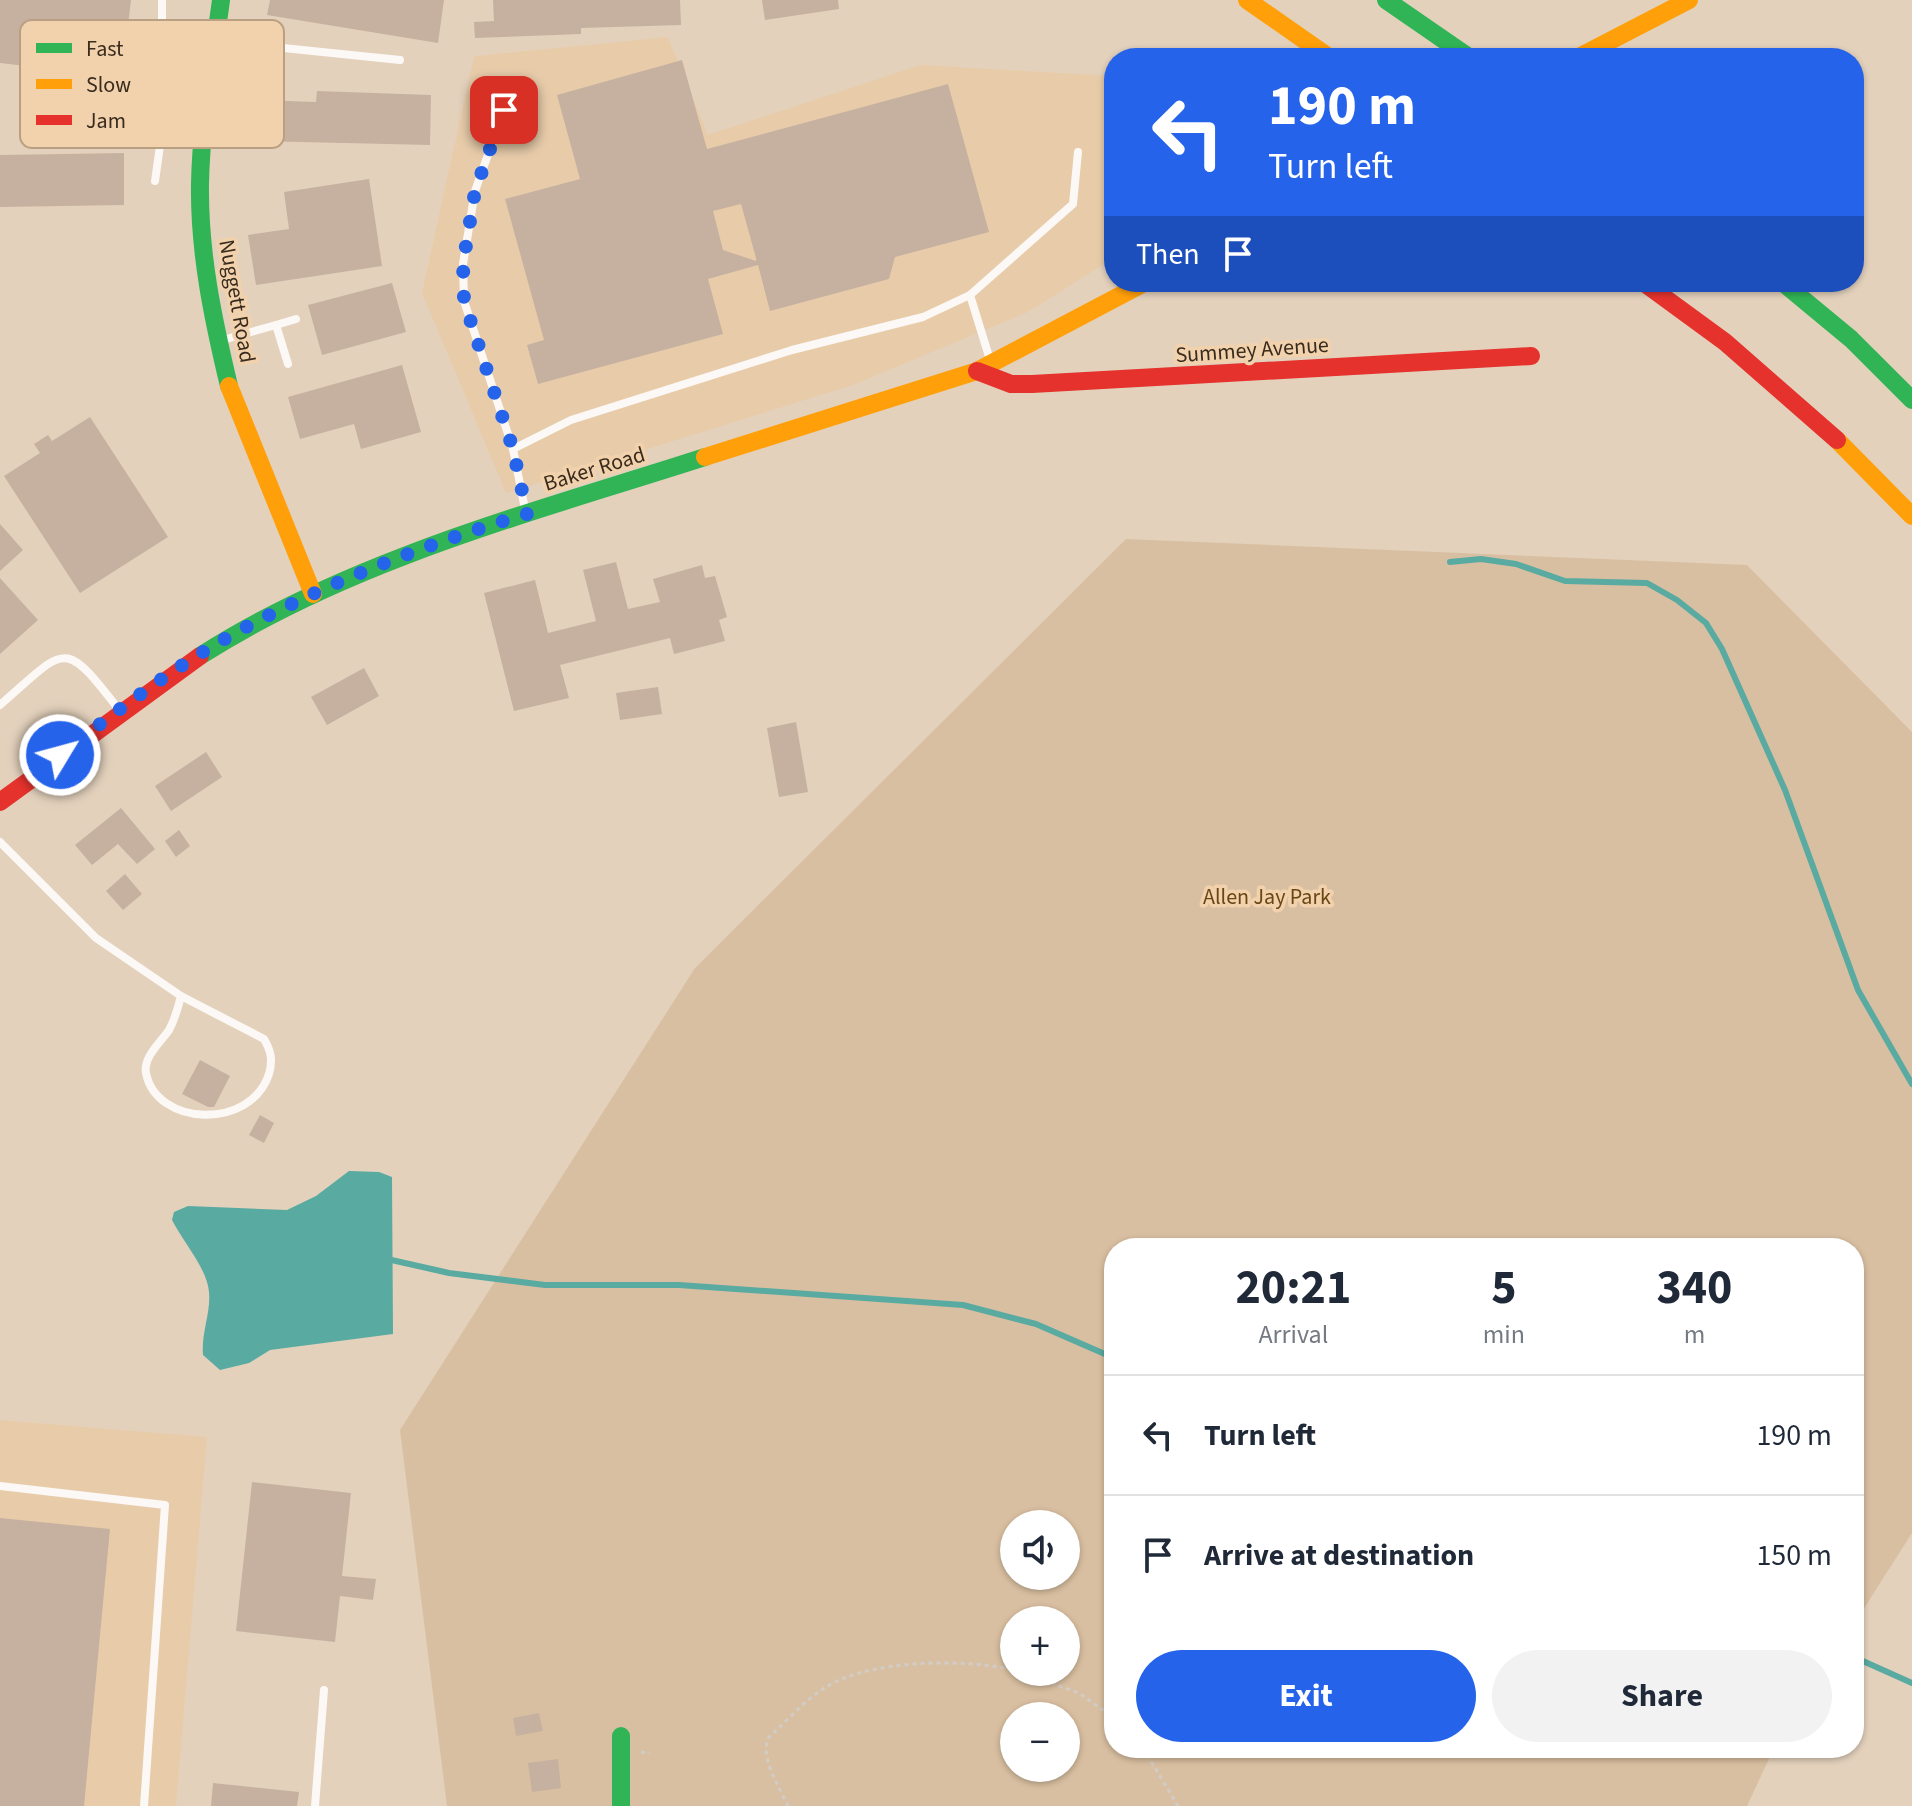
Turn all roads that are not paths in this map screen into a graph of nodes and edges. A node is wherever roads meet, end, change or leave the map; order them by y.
1 (221, 0) edge
2 (1247, 0) edge
3 (1386, 0) edge
4 (1689, 0) edge
5 (218, 20) edge
6 (1316, 48) edge
7 (1456, 48) edge
8 (1596, 48) edge
9 (284, 54) edge
10 (400, 60) dead end
11 (504, 110) dead end
12 (160, 148) edge
13 (203, 148) edge
14 (1078, 152) dead end
15 (155, 181) dead end
16 (1127, 292) edge
17 (1657, 292) edge
18 (1794, 292) edge
19 (970, 295) junction
20 (296, 319) dead end
21 (276, 325) junction
22 (218, 341) junction
23 (1531, 356) dead end
24 (288, 364) dead end
25 (984, 367) junction
26 (1912, 400) edge
27 (513, 449) junction
28 (527, 514) junction
29 (1912, 516) edge
30 (313, 594) junction
31 (0, 705) edge
32 (120, 711) junction
33 (0, 802) edge
34 (0, 842) edge
35 (181, 996) junction
36 (0, 1486) edge
37 (324, 1690) dead end
38 (621, 1736) dead end
39 (144, 1806) edge
40 (315, 1806) edge
41 (621, 1806) edge

1 - 5 main road, Nuggett Road
2 - 6 main road
3 - 7 main road
4 - 8 main road
9 - 10 lane
11 - 27 lane
12 - 15 lane
13 - 22 main road, Nuggett Road
14 - 19 lane
16 - 25 main road, Baker Road
17 - 29 main road
18 - 26 main road
19 - 25 lane
19 - 27 lane
20 - 21 lane
21 - 22 lane
21 - 24 lane
22 - 30 main road, Nuggett Road
23 - 25 main road, Summey Avenue
25 - 28 main road, Baker Road
27 - 28 lane
28 - 30 main road, Baker Road
30 - 32 main road, Baker Road
31 - 32 lane
32 - 33 main road, Baker Road
34 - 35 lane
35 - 35 lane
36 - 39 lane
37 - 40 lane
38 - 41 main road

